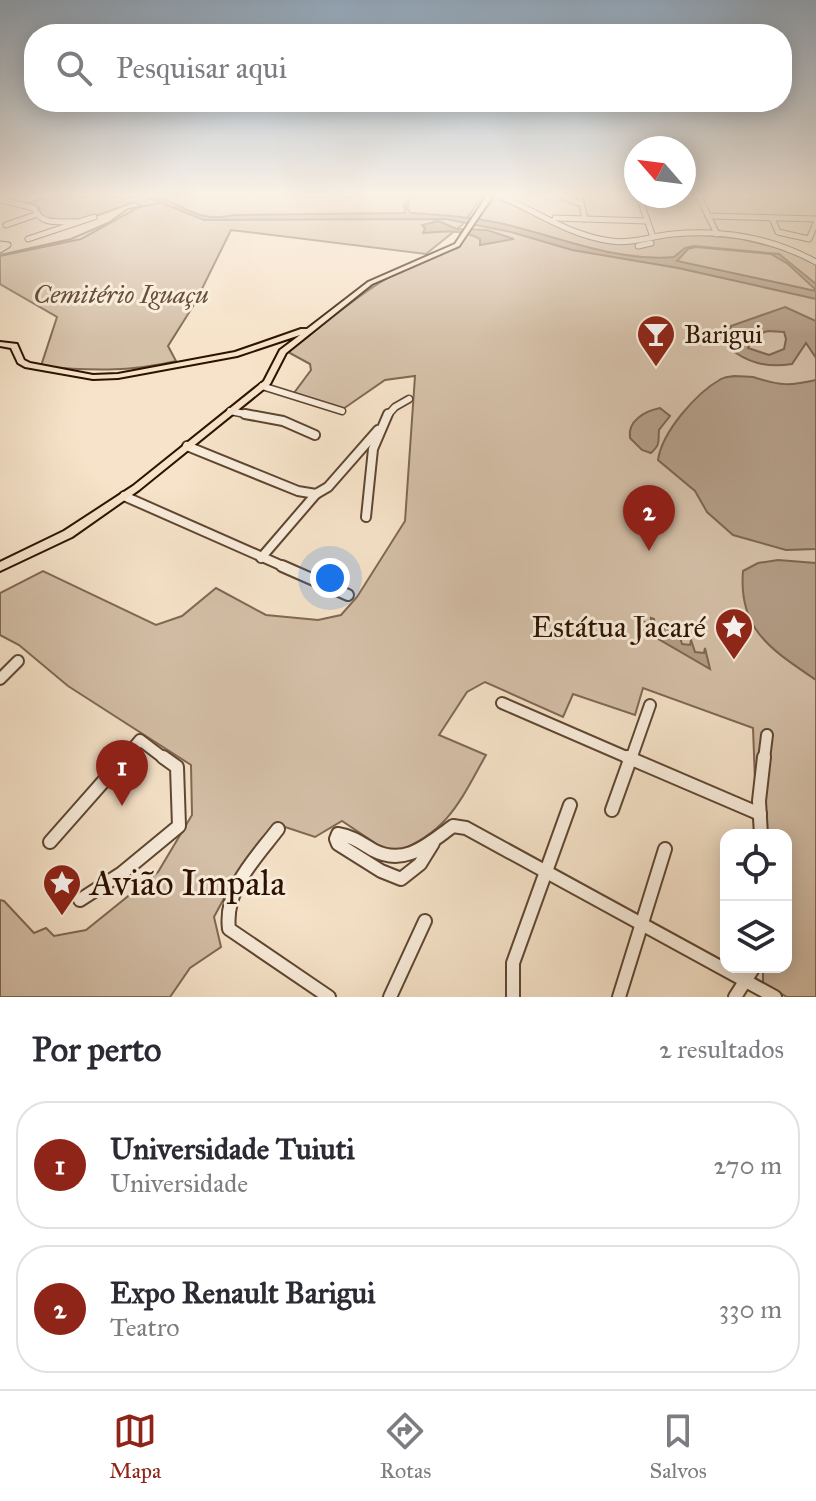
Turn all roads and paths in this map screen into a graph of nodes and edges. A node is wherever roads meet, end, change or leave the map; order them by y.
1 (458, 244) edge
2 (644, 244) edge
3 (765, 244) edge
4 (446, 245) joint
5 (638, 246) dead end
6 (816, 262) edge
7 (317, 326) junction
8 (0, 344) edge
9 (262, 386) junction
10 (409, 399) dead end
11 (230, 411) junction
12 (342, 411) dead end
13 (378, 430) junction
14 (315, 435) dead end
15 (187, 446) junction
16 (359, 451) junction
17 (374, 454) junction
18 (316, 494) junction
19 (124, 496) junction
20 (366, 517) dead end
21 (261, 558) junction
22 (0, 567) edge
23 (348, 595) dead end
24 (18, 661) dead end
25 (0, 679) edge
26 (502, 703) dead end
27 (650, 705) dead end
28 (767, 735) dead end
29 (630, 759) junction
30 (570, 805) dead end
31 (612, 810) dead end
32 (760, 814) junction
33 (278, 829) dead end
34 (761, 829) edge
35 (50, 842) dead end
36 (433, 843) junction
37 (665, 849) dead end
38 (547, 872) junction
39 (80, 900) dead end
40 (425, 921) dead end
41 (642, 924) junction
42 (751, 973) edge
43 (746, 981) junction
44 (329, 997) edge
45 (390, 997) edge
46 (513, 997) edge
47 (619, 997) edge
48 (735, 997) edge
49 (775, 997) edge

1 - 4 main road
2 - 5 street
3 - 6 street
4 - 7 main road
7 - 8 main road
7 - 9 main road
9 - 11 main road
9 - 12 street
10 - 13 street
11 - 14 street
11 - 15 main road
13 - 16 street
13 - 17 street
15 - 18 street
15 - 19 main road
16 - 17 street
16 - 18 street
17 - 20 street
18 - 21 street
19 - 21 street
19 - 22 main road
21 - 23 street
24 - 25 street
26 - 29 street
27 - 29 street
28 - 32 street
29 - 31 street
29 - 32 street
30 - 38 street
32 - 34 street
33 - 44 street
35 - 39 street
36 - 36 street
36 - 38 street
37 - 41 street
38 - 41 street
38 - 46 street
40 - 45 street
41 - 43 street
41 - 47 street
42 - 43 street
43 - 48 street
43 - 49 street

